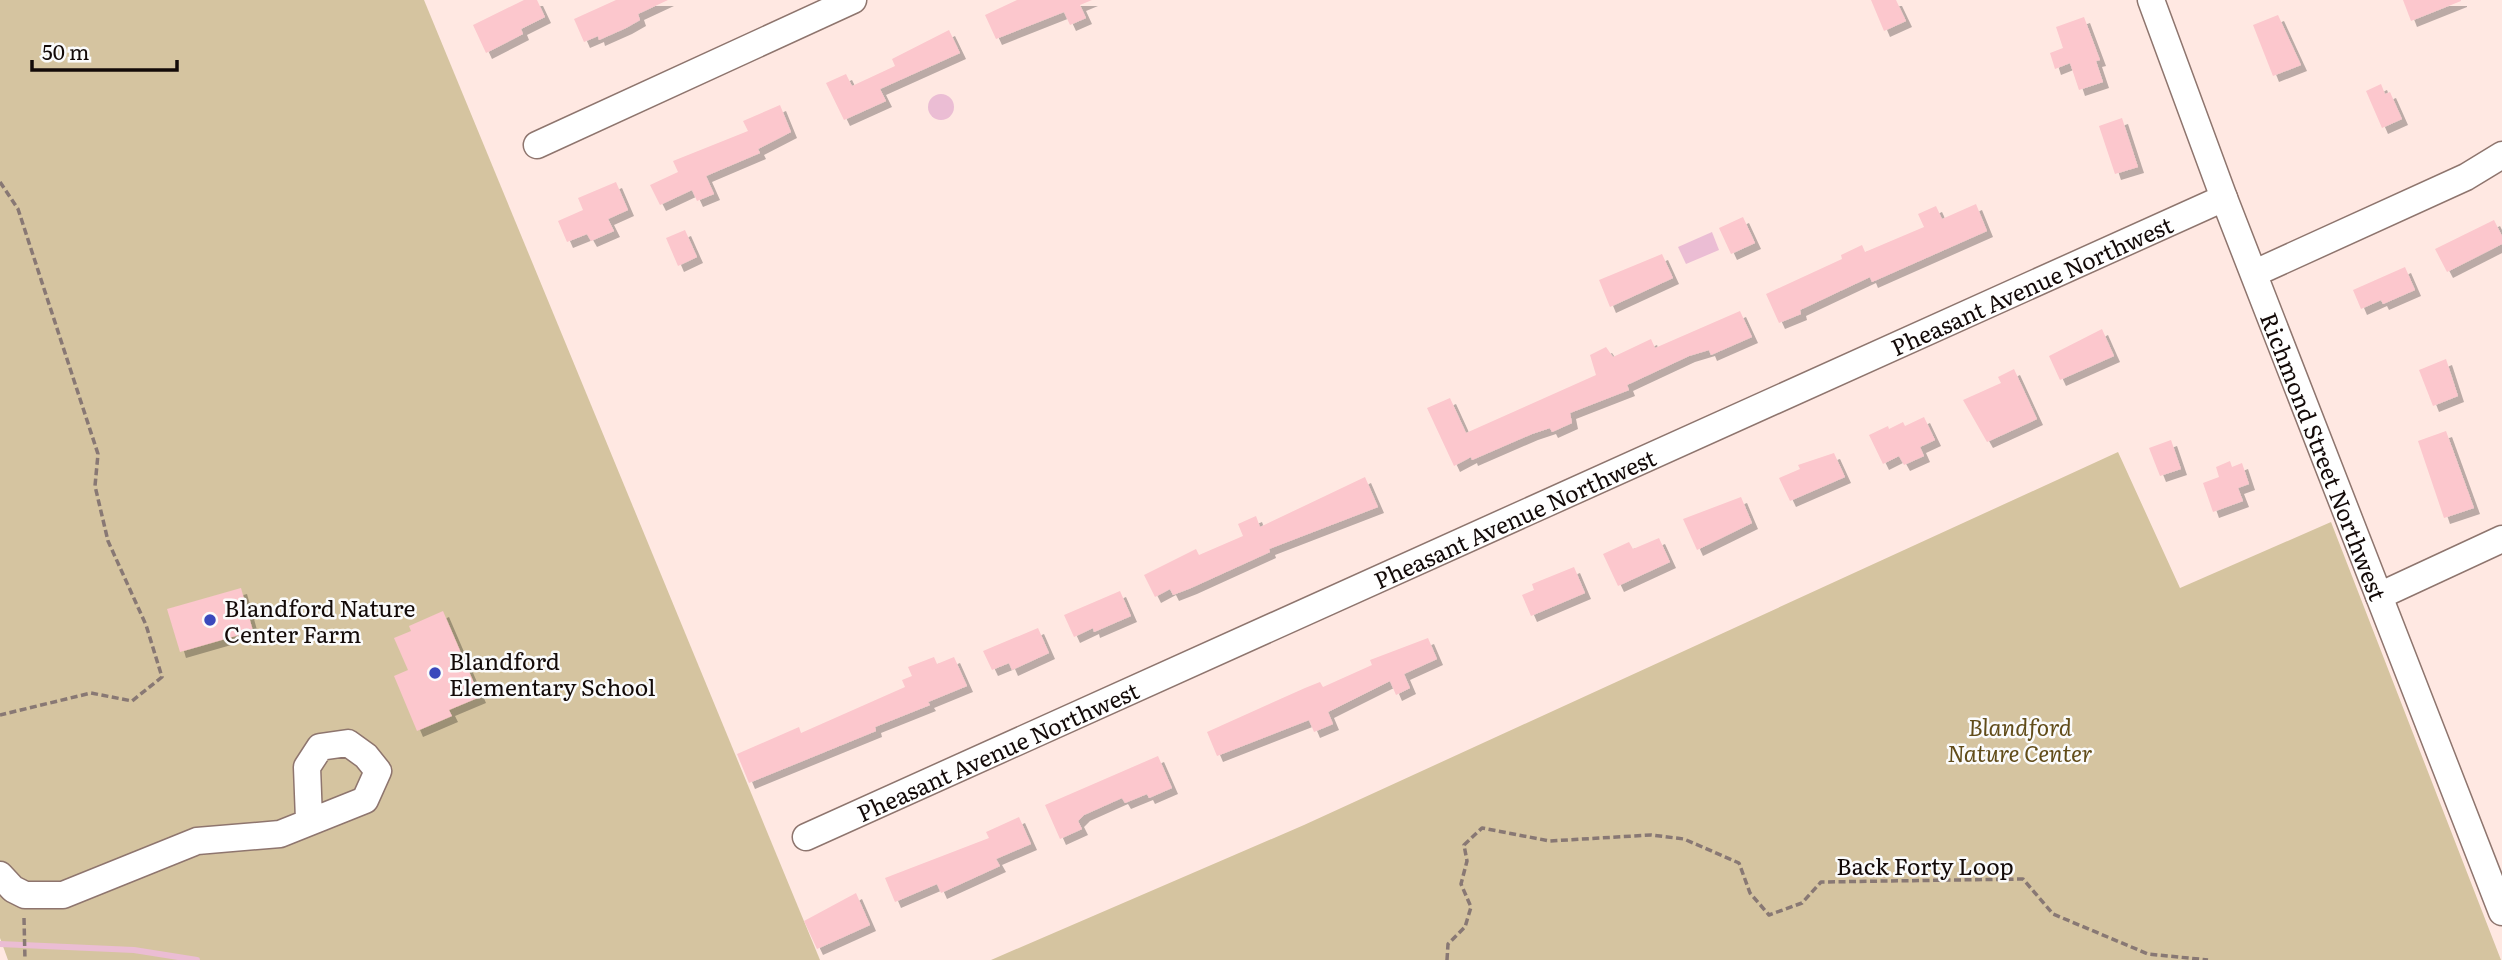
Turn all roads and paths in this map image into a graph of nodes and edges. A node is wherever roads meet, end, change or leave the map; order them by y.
1 (853, 0) edge
2 (2151, 0) edge
3 (537, 145) dead end
4 (2502, 155) edge
5 (0, 182) edge
6 (2224, 198) junction
7 (2255, 273) junction
8 (2502, 539) edge
9 (2379, 596) junction
10 (0, 715) edge
11 (309, 820) dead end
12 (806, 837) dead end
13 (0, 876) edge
14 (2502, 912) edge
15 (24, 914) dead end
16 (25, 960) edge
17 (1447, 960) edge
18 (2208, 960) edge

1 - 3 street
2 - 6 street, Richmond Street Northwest
4 - 7 street
5 - 10 path
6 - 7 street, Richmond Street Northwest
6 - 12 street, Pheasant Avenue Northwest
7 - 9 street, Richmond Street Northwest
8 - 9 street
9 - 14 street, Richmond Street Northwest
11 - 13 street
15 - 16 path
17 - 18 path, Back Forty Loop

